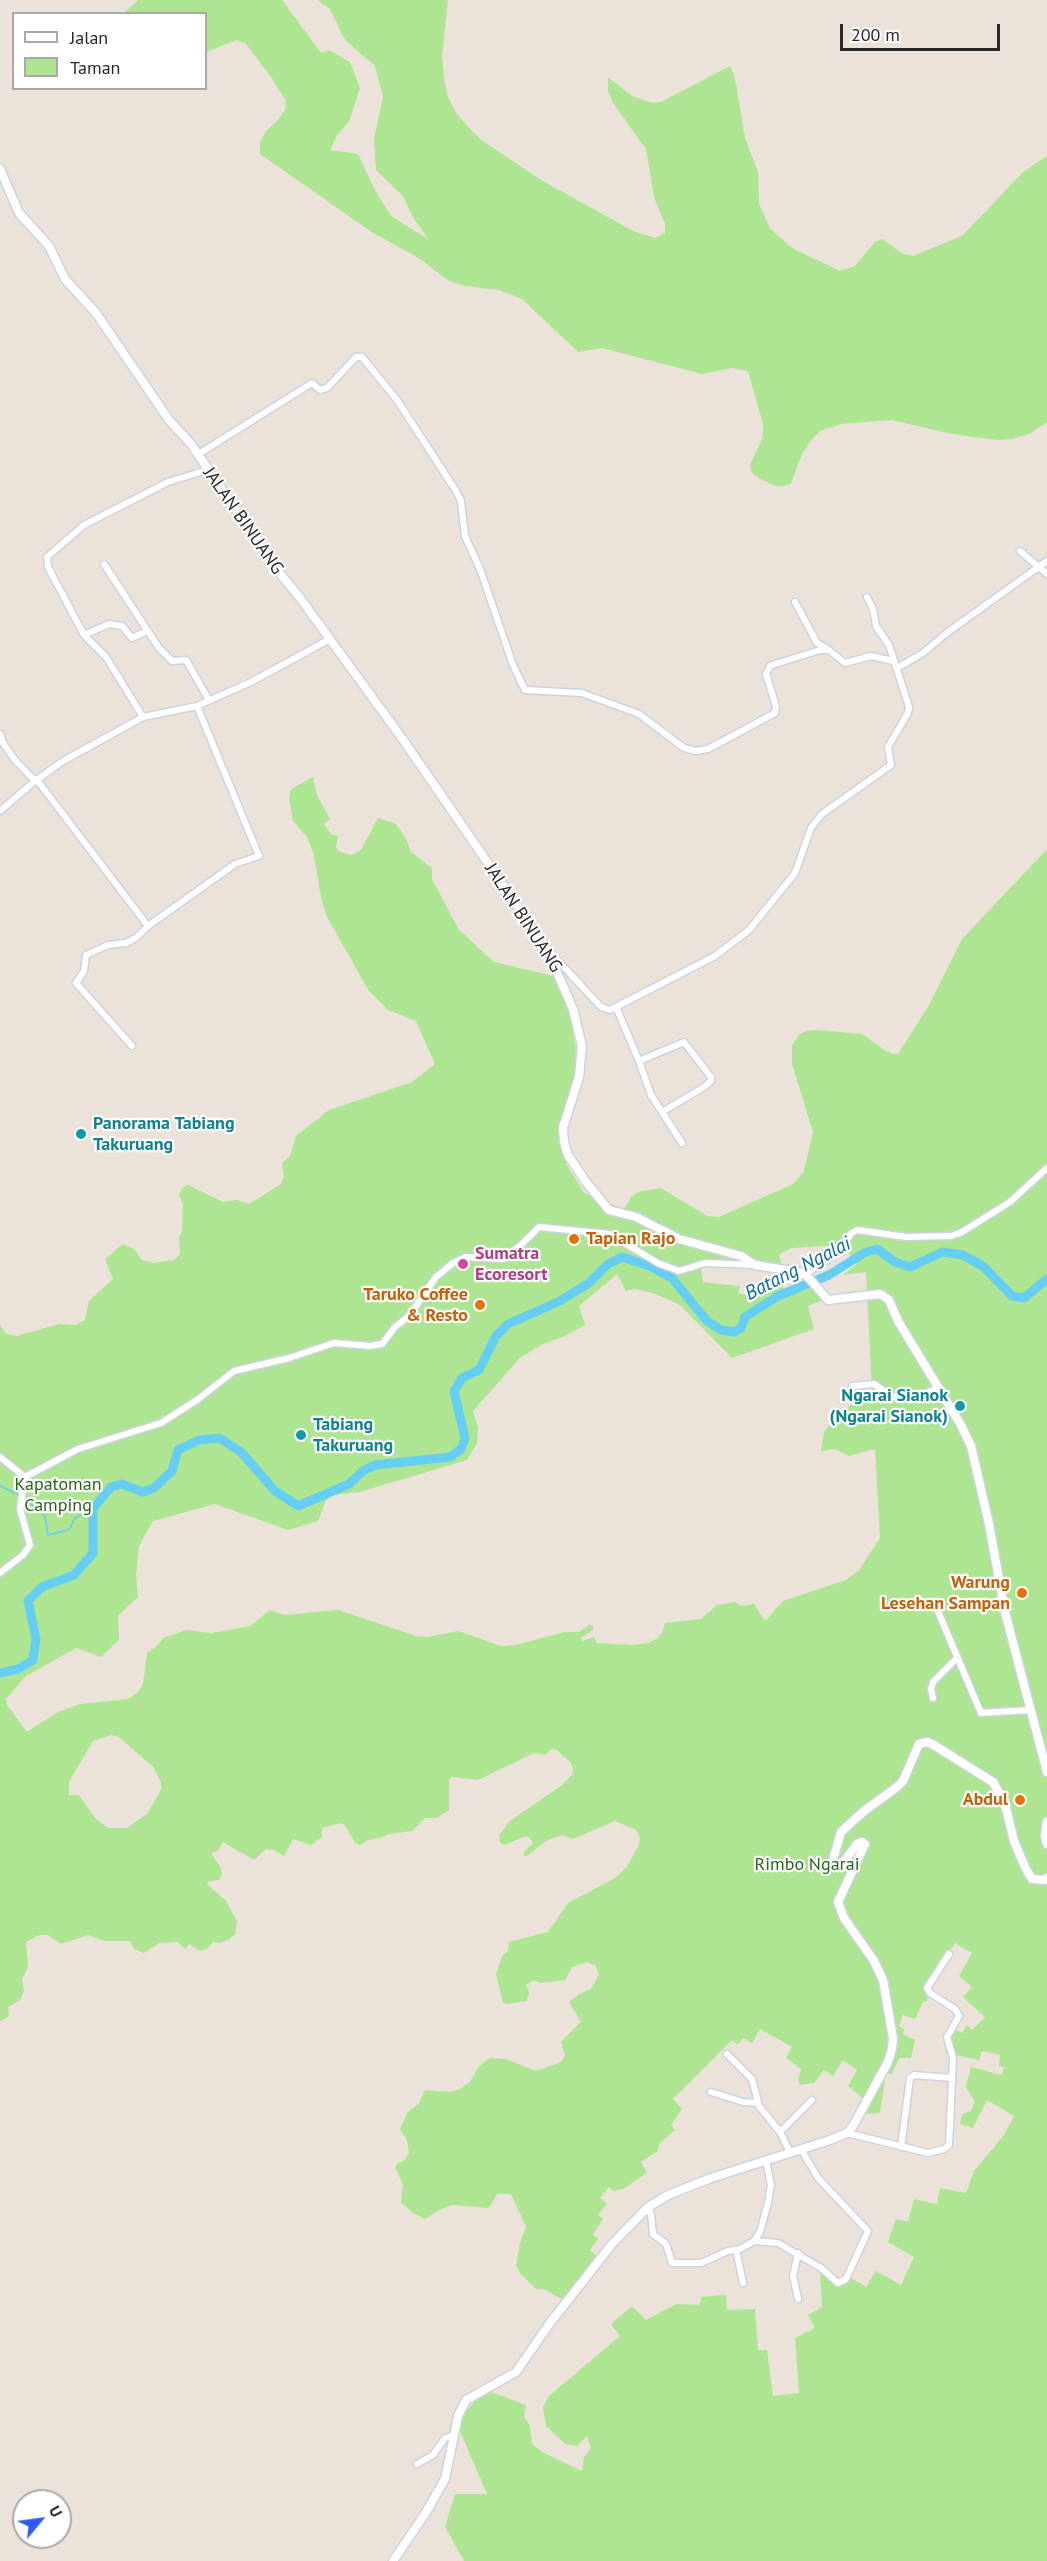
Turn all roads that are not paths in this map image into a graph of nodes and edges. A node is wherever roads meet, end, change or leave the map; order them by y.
1 (0, 169) edge
2 (197, 455) junction
3 (207, 470) junction
4 (1020, 551) dead end
5 (1047, 561) edge
6 (104, 564) dead end
7 (1039, 567) junction
8 (1047, 574) edge
9 (867, 597) dead end
10 (795, 602) dead end
11 (147, 631) junction
12 (84, 635) junction
13 (330, 639) junction
14 (829, 650) junction
15 (893, 661) junction
16 (897, 668) junction
17 (209, 700) junction
18 (196, 706) junction
19 (143, 717) junction
20 (0, 734) edge
21 (36, 780) junction
22 (0, 811) edge
23 (148, 926) junction
24 (547, 949) junction
25 (616, 1007) junction
26 (132, 1046) dead end
27 (639, 1061) junction
28 (662, 1112) junction
29 (682, 1143) dead end
30 (1047, 1168) edge
31 (755, 1265) junction
32 (806, 1276) junction
33 (852, 1386) dead end
34 (939, 1388) junction
35 (0, 1457) edge
36 (25, 1478) junction
37 (0, 1573) edge
38 (934, 1602) dead end
39 (957, 1658) junction
40 (933, 1698) dead end
41 (1030, 1710) junction
42 (1047, 1772) edge
43 (1047, 1822) edge
44 (1047, 1844) edge
45 (1047, 1878) edge
46 (949, 1954) dead end
47 (727, 2054) dead end
48 (952, 2078) junction
49 (711, 2092) dead end
50 (812, 2100) dead end
51 (758, 2103) junction
52 (780, 2132) junction
53 (847, 2133) junction
54 (901, 2147) junction
55 (801, 2149) junction
56 (790, 2152) junction
57 (766, 2160) junction
58 (647, 2208) junction
59 (754, 2241) junction
60 (736, 2250) junction
61 (798, 2253) junction
62 (744, 2283) dead end
63 (798, 2299) dead end
64 (454, 2435) junction
65 (417, 2464) dead end
66 (393, 2561) edge

1 - 2 main road, JALAN BINUANG
2 - 3 main road, JALAN BINUANG
2 - 14 street
3 - 12 street
3 - 13 main road, JALAN BINUANG
4 - 7 street
5 - 7 street
6 - 11 street
7 - 8 street
7 - 16 street
9 - 15 street
10 - 14 street
11 - 12 street
11 - 17 street
12 - 19 street
13 - 17 street
13 - 24 main road, JALAN BINUANG
14 - 15 street
15 - 16 street
16 - 25 street
17 - 18 street
18 - 19 street
18 - 23 street
19 - 21 street
20 - 21 street
21 - 22 street
21 - 23 street
23 - 26 street
24 - 25 street
24 - 31 main road, JALAN BINUANG
25 - 27 street
27 - 28 street
27 - 28 street
28 - 29 street
30 - 32 street
31 - 32 main road, JALAN BINUANG
31 - 36 street
32 - 34 main road
33 - 34 street
34 - 41 main road
35 - 36 street
36 - 37 street
38 - 39 street
39 - 40 street
39 - 41 street
41 - 42 main road
43 - 44 main road
45 - 53 main road
46 - 48 street
47 - 51 street
48 - 54 street
48 - 54 street
49 - 51 street
50 - 52 street
51 - 52 street
52 - 56 street
53 - 54 street
53 - 55 main road
55 - 56 main road
55 - 61 street
56 - 57 main road
57 - 58 main road
57 - 59 street
58 - 60 street
58 - 64 main road
59 - 60 street
59 - 61 street
60 - 62 street
61 - 63 street
64 - 65 street
64 - 66 main road

